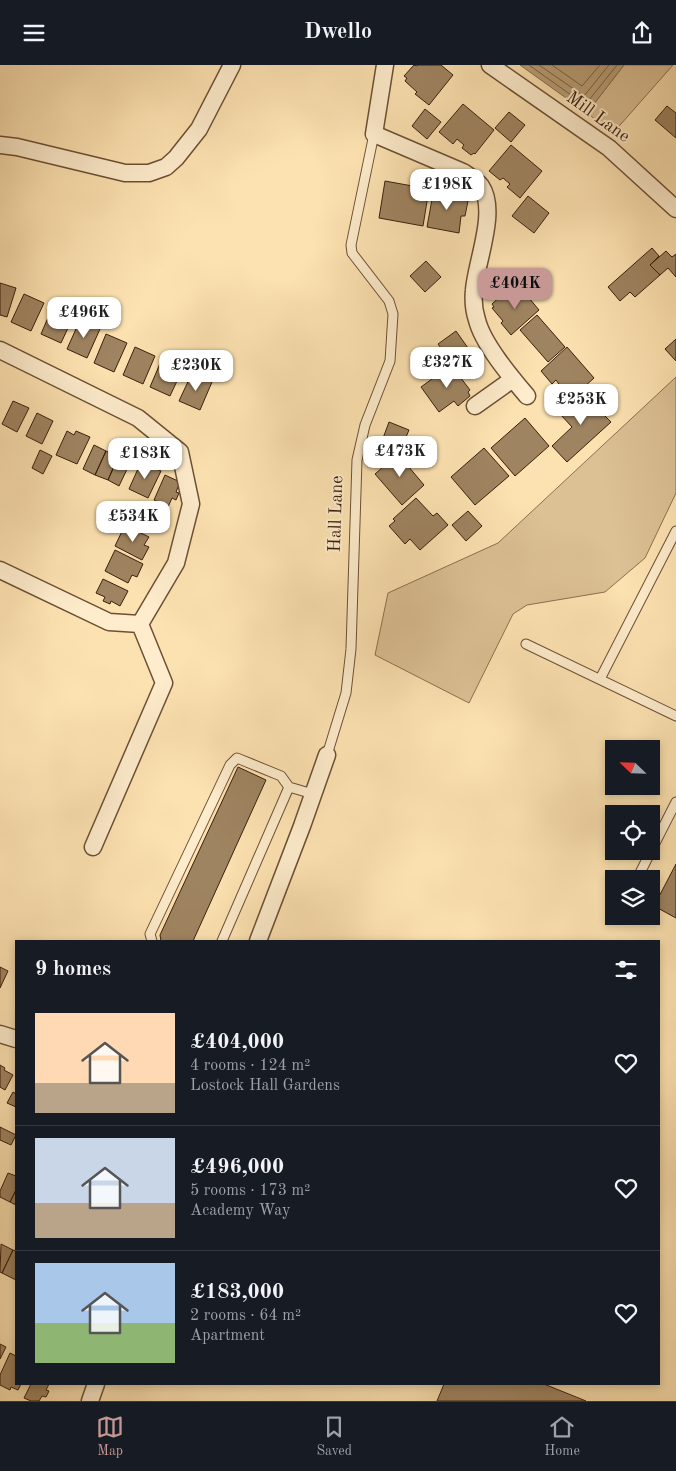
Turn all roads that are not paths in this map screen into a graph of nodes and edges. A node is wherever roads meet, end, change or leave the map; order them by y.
1 (232, 65) edge
2 (384, 65) edge
3 (490, 65) edge
4 (374, 134) junction
5 (0, 145) edge
6 (676, 209) edge
7 (0, 350) edge
8 (513, 379) junction
9 (527, 397) dead end
10 (475, 406) dead end
11 (676, 531) edge
12 (0, 570) edge
13 (140, 624) junction
14 (526, 645) dead end
15 (600, 679) junction
16 (676, 716) edge
17 (327, 755) joint
18 (289, 787) junction
19 (313, 794) junction
20 (676, 802) edge
21 (660, 833) edge
22 (94, 847) dead end
23 (152, 940) edge
24 (222, 940) edge
25 (258, 940) edge
26 (0, 1034) edge
27 (15, 1039) edge
28 (96, 1385) edge
29 (90, 1401) edge

1 - 5 street
2 - 4 street, Hall Lane
3 - 6 street, Mill Lane
4 - 8 street
4 - 17 lane, Hall Lane
7 - 13 street
8 - 9 street
8 - 10 street
11 - 15 lane
12 - 13 street
13 - 22 street
14 - 15 lane
15 - 16 lane
17 - 19 street, Hall Lane
18 - 19 lane
18 - 23 lane
18 - 24 lane
19 - 25 street, Hall Lane
20 - 21 lane
26 - 27 street
28 - 29 street

